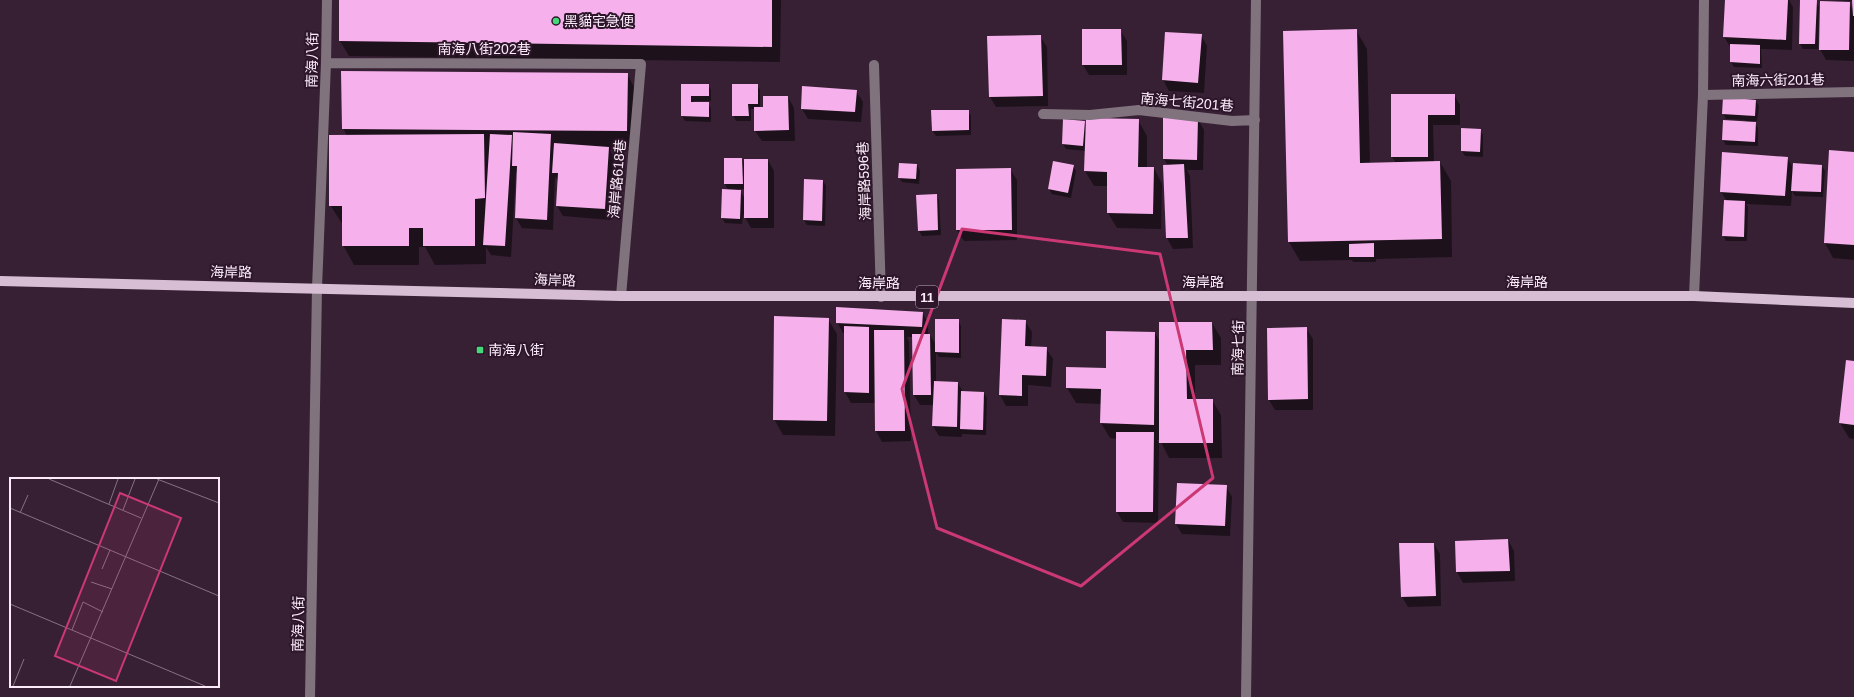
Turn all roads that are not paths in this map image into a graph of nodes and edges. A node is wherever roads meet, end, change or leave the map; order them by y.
1 (327, 0) edge
2 (1256, 0) edge
3 (1704, 0) edge
4 (326, 63) junction
5 (641, 64) joint
6 (874, 65) dead end
7 (1854, 92) edge
8 (1703, 95) junction
9 (1044, 114) dead end
10 (1255, 120) junction
11 (0, 280) edge
12 (317, 288) junction
13 (621, 296) junction
14 (1253, 296) junction
15 (1694, 296) junction
16 (881, 297) junction
17 (1854, 303) edge
18 (310, 697) edge
19 (1246, 697) edge

1 - 4 street, 南海八街
2 - 10 street, 南海七街
3 - 8 street
4 - 5 street, 南海八街202巷
4 - 12 street, 南海八街
5 - 13 street, 海岸路618巷
6 - 16 street, 海岸路596巷
7 - 8 street, 南海六街201巷
8 - 15 street
9 - 10 street, 南海七街201巷
10 - 14 street, 南海七街
11 - 12 main road, 海岸路 / 11
12 - 13 main road, 海岸路 / 11
12 - 18 street, 南海八街
13 - 16 main road, 海岸路 / 11
14 - 15 main road, 海岸路 / 11
14 - 16 main road, 海岸路 / 11
14 - 19 street, 南海七街
15 - 17 main road, 海岸路 / 11

